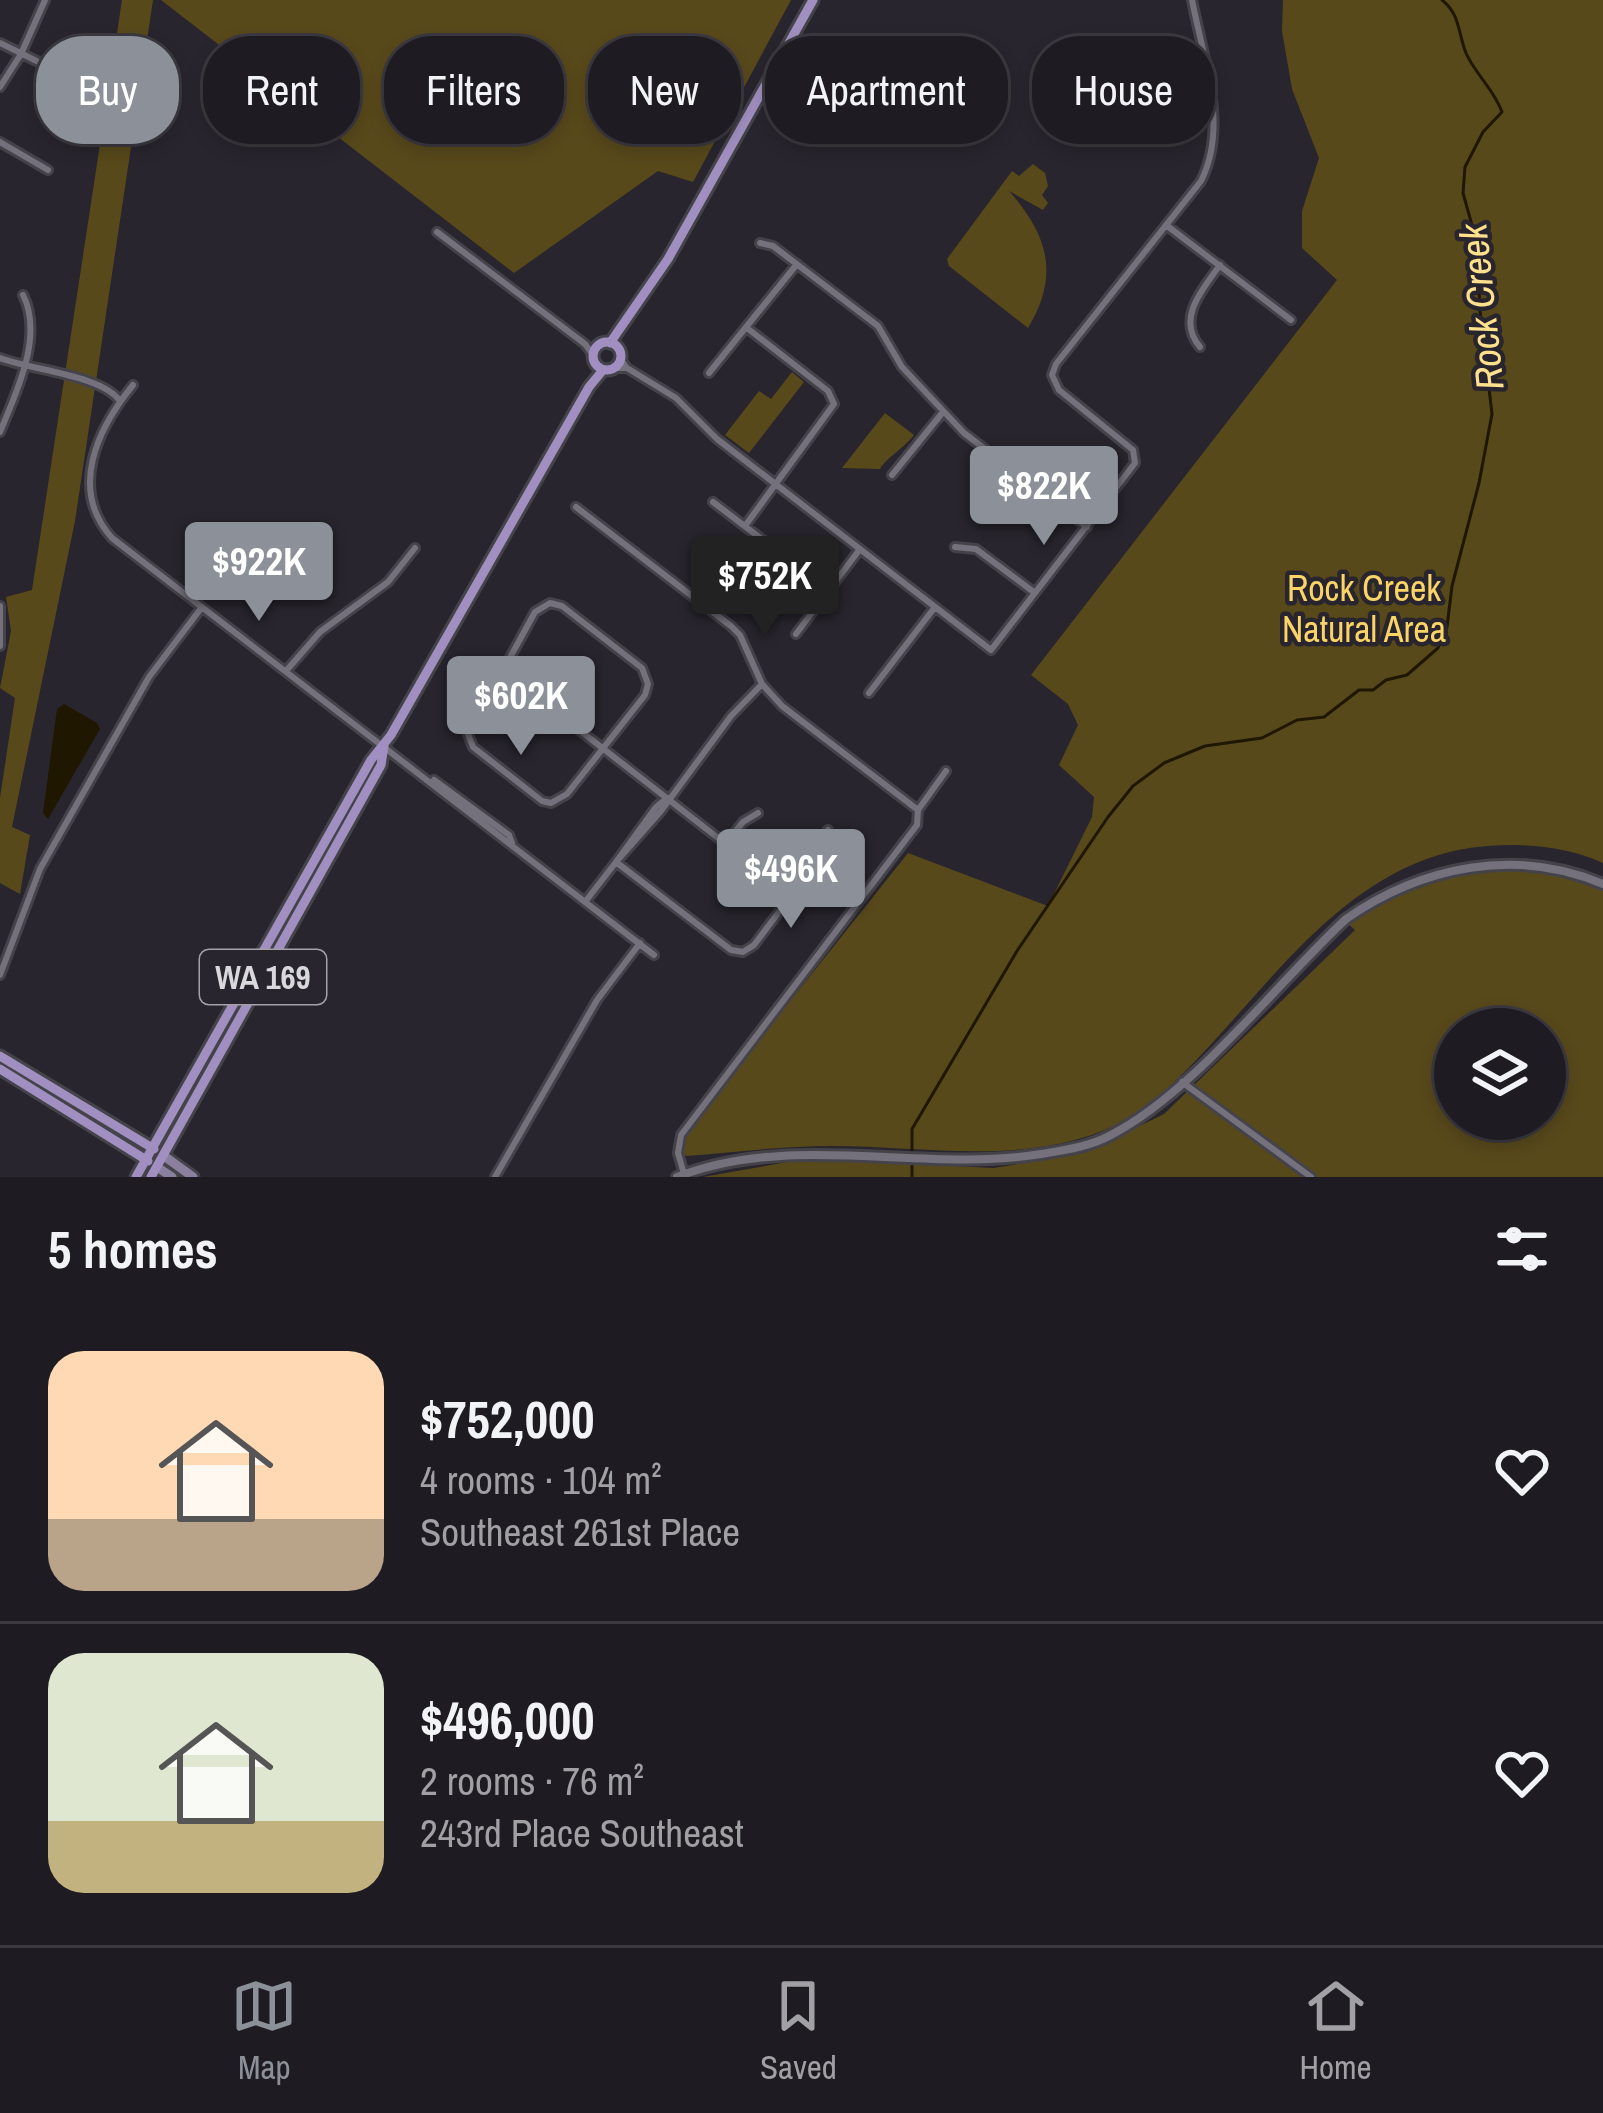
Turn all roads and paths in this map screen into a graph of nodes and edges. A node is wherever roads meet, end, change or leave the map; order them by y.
1 (45, 0) edge
2 (813, 0) edge
3 (1192, 0) edge
4 (1198, 36) edge
5 (0, 43) edge
6 (21, 54) junction
7 (36, 61) edge
8 (0, 87) edge
9 (0, 142) edge
10 (1215, 144) edge
11 (48, 170) dead end
12 (1166, 225) junction
13 (437, 232) dead end
14 (760, 244) dead end
15 (797, 264) junction
16 (1220, 265) junction
17 (23, 295) dead end
18 (1291, 320) dead end
19 (747, 328) junction
20 (613, 345) junction
21 (1200, 347) dead end
22 (0, 358) edge
23 (604, 360) junction
24 (24, 367) junction
25 (709, 373) dead end
26 (133, 385) dead end
27 (120, 401) junction
28 (943, 412) junction
29 (0, 432) edge
30 (892, 475) dead end
31 (776, 484) junction
32 (713, 502) dead end
33 (575, 507) dead end
34 (745, 526) junction
35 (1087, 527) junction
36 (956, 547) dead end
37 (415, 548) dead end
38 (860, 549) junction
39 (776, 550) dead end
40 (1035, 593) junction
41 (0, 606) edge
42 (935, 607) junction
43 (202, 608) junction
44 (796, 634) dead end
45 (0, 646) edge
46 (502, 670) junction
47 (286, 671) junction
48 (762, 684) junction
49 (868, 693) dead end
50 (384, 746) junction
51 (603, 748) junction
52 (946, 771) dead end
53 (667, 798) junction
54 (918, 810) junction
55 (758, 813) dead end
56 (828, 830) dead end
57 (726, 843) junction
58 (616, 862) junction
59 (1603, 884) edge
60 (785, 890) junction
61 (294, 896) junction
62 (585, 902) junction
63 (281, 943) junction
64 (640, 944) junction
65 (654, 955) dead end
66 (0, 975) edge
67 (0, 1056) edge
68 (0, 1069) edge
69 (1182, 1082) junction
70 (153, 1148) junction
71 (164, 1156) junction
72 (146, 1160) junction
73 (154, 1172) edge
74 (681, 1176) edge
75 (136, 1177) edge
76 (172, 1177) edge
77 (193, 1177) edge
78 (495, 1177) edge
79 (1311, 1177) edge

1 - 6 street
2 - 20 main road
3 - 4 street
5 - 6 street
6 - 7 street
6 - 8 street
9 - 11 street
10 - 12 street
12 - 16 street
12 - 35 street
13 - 23 street
14 - 15 street
15 - 19 street
15 - 28 street
16 - 18 street
16 - 21 street
17 - 24 street
19 - 25 street
19 - 31 street
20 - 23 main road
20 - 23 main road
22 - 24 street
23 - 31 street
23 - 50 main road, WA 169
24 - 27 street
24 - 29 street
26 - 27 street
27 - 43 street
28 - 30 street
28 - 35 street
31 - 34 street
31 - 38 street
32 - 34 street
33 - 48 street
34 - 39 street
35 - 40 street
36 - 40 street
37 - 47 street
38 - 42 street
38 - 44 street
40 - 42 street
41 - 45 street
42 - 49 street
43 - 47 street
43 - 66 street
46 - 51 street
46 - 51 street
46 - 51 street
47 - 50 street
48 - 53 street
48 - 54 street
50 - 61 main road, WA 169
50 - 62 street
50 - 63 main road, WA 169
51 - 53 street
52 - 54 street
53 - 57 street
53 - 58 street
54 - 74 street
55 - 57 street
56 - 60 street
57 - 60 street
58 - 60 street
58 - 62 street
59 - 69 street
61 - 63 main road
61 - 70 main road, WA 169
62 - 64 street
63 - 71 main road, WA 169
64 - 65 street
64 - 78 street
67 - 70 main road
68 - 72 main road
69 - 74 street
69 - 79 street
70 - 71 main road
70 - 72 main road, WA 169
71 - 73 main road, WA 169
71 - 77 main road
72 - 73 main road
72 - 75 main road, WA 169
73 - 76 main road

